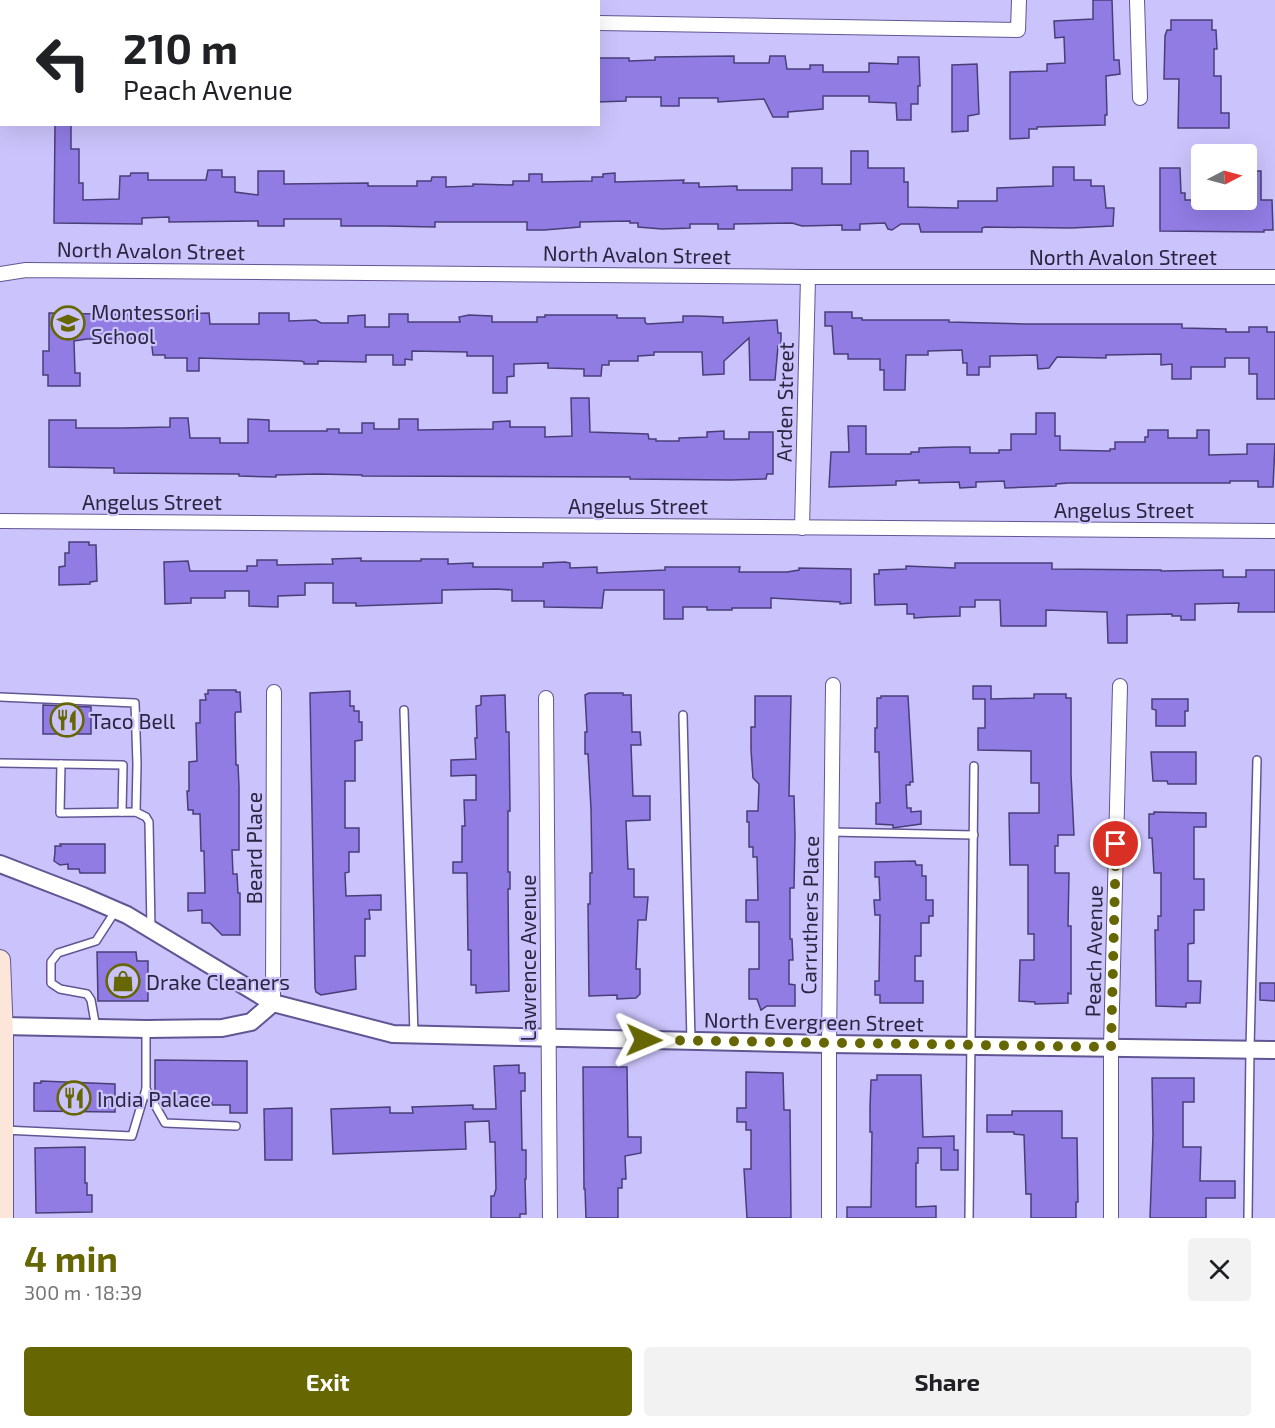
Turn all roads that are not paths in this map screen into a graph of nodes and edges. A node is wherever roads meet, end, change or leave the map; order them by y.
1 (1019, 0) edge
2 (1137, 0) edge
3 (600, 23) edge
4 (1140, 98) dead end
5 (0, 274) edge
6 (808, 277) junction
7 (1275, 278) edge
8 (0, 521) edge
9 (801, 528) junction
10 (1275, 531) edge
11 (833, 685) dead end
12 (1120, 686) dead end
13 (274, 692) dead end
14 (0, 697) edge
15 (546, 698) dead end
16 (404, 710) dead end
17 (683, 715) dead end
18 (1257, 760) dead end
19 (0, 763) edge
20 (61, 764) junction
21 (974, 766) dead end
22 (122, 812) junction
23 (136, 812) junction
24 (831, 832) junction
25 (974, 835) junction
26 (0, 864) edge
27 (116, 910) junction
28 (151, 929) junction
29 (0, 960) edge
30 (273, 1003) junction
31 (96, 1028) junction
32 (146, 1029) junction
33 (2, 1033) edge
34 (414, 1035) junction
35 (549, 1038) junction
36 (691, 1041) junction
37 (829, 1044) junction
38 (972, 1045) junction
39 (1111, 1047) junction
40 (1250, 1049) junction
41 (1275, 1050) edge
42 (147, 1089) junction
43 (236, 1126) dead end
44 (2, 1142) edge
45 (3, 1218) edge
46 (550, 1218) edge
47 (829, 1218) edge
48 (969, 1218) edge
49 (1111, 1218) edge
50 (1248, 1218) edge

1 - 3 street
2 - 4 street
5 - 6 street, North Avalon Street
6 - 7 street, North Avalon Street
6 - 9 street, Arden Street
8 - 9 street, Angelus Street
9 - 10 street, Angelus Street
11 - 24 street, Carruthers Place
12 - 39 street, Peach Avenue
13 - 30 street, Beard Place
14 - 23 lane
15 - 35 street, Lawrence Avenue
16 - 34 lane
17 - 36 lane
18 - 40 lane
19 - 20 lane
20 - 22 lane
20 - 22 lane
21 - 25 lane
22 - 23 lane
23 - 28 lane
24 - 25 lane
24 - 37 street, Carruthers Place
25 - 38 lane
26 - 27 street, North Evergreen Street
27 - 28 street, North Evergreen Street
27 - 31 lane
28 - 30 street, North Evergreen Street
29 - 33 main road
30 - 32 street
30 - 34 street, North Evergreen Street
31 - 32 street
31 - 33 street
32 - 42 lane
33 - 44 main road
34 - 35 street, North Evergreen Street
35 - 36 street, North Evergreen Street
35 - 46 street, Lawrence Avenue
36 - 37 street, North Evergreen Street
37 - 38 street, North Evergreen Street
37 - 47 street, Carruthers Place
38 - 39 street, North Evergreen Street
38 - 48 lane
39 - 40 street, North Evergreen Street
39 - 49 street, Peach Avenue
40 - 41 street, North Evergreen Street
40 - 50 lane
42 - 43 lane
42 - 44 lane
44 - 45 main road

